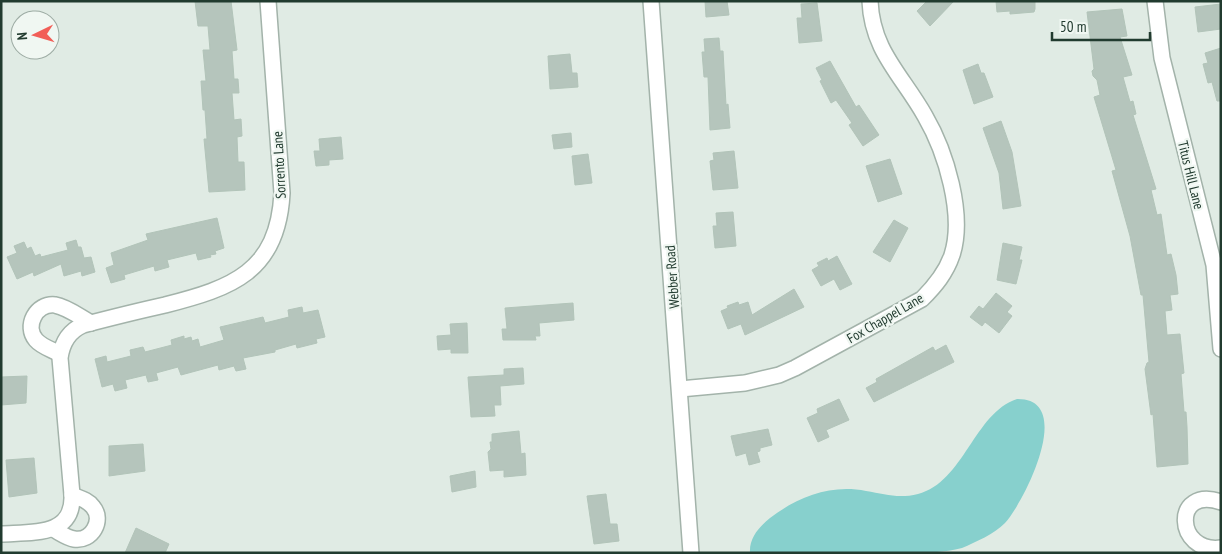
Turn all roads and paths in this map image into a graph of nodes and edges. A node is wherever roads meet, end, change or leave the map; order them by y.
1 (268, 1) edge
2 (651, 1) edge
3 (870, 1) edge
4 (1155, 1) edge
5 (1216, 256) edge
6 (91, 323) junction
7 (1221, 349) edge
8 (60, 354) junction
9 (680, 388) junction
10 (72, 494) junction
11 (1221, 502) edge
12 (53, 529) junction
13 (1, 534) edge
14 (1214, 550) edge
15 (692, 553) edge

1 - 6 street, Sorrento Lane
2 - 9 street, Webber Road
3 - 9 street, Fox Chappel Lane
4 - 5 street, Titus Hill Lane
5 - 7 street, Titus Hill Lane
6 - 8 street, Sorrento Lane
6 - 8 street
8 - 10 street
9 - 15 street, Webber Road
10 - 12 street
10 - 12 street
11 - 14 street
12 - 13 street

